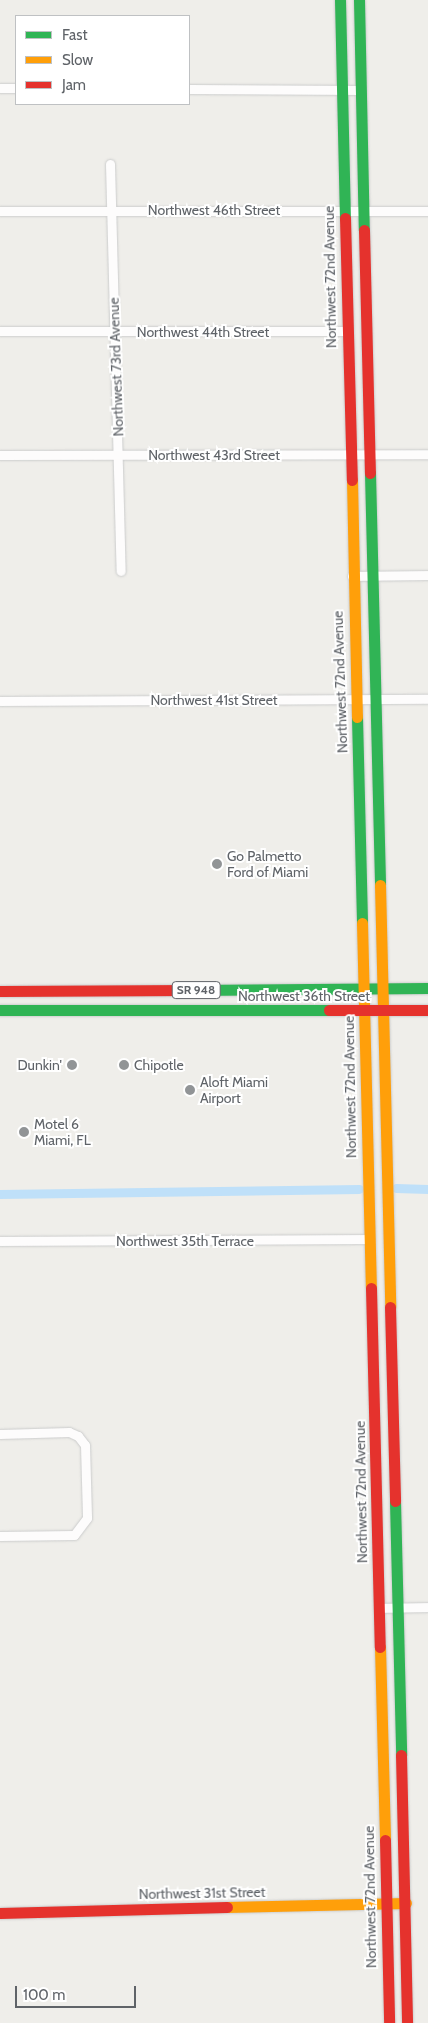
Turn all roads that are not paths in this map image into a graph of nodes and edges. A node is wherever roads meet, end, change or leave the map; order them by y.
1 (340, 0) edge
2 (358, 0) edge
3 (0, 88) edge
4 (15, 88) edge
5 (190, 89) edge
6 (341, 90) junction
7 (361, 90) junction
8 (110, 164) dead end
9 (112, 210) junction
10 (344, 210) junction
11 (0, 211) edge
12 (363, 211) junction
13 (428, 211) edge
14 (366, 316) junction
15 (0, 331) edge
16 (346, 331) junction
17 (114, 332) junction
18 (428, 454) edge
19 (0, 455) edge
20 (349, 455) junction
21 (369, 455) junction
22 (119, 456) junction
23 (121, 571) dead end
24 (428, 575) edge
25 (352, 576) junction
26 (372, 576) junction
27 (428, 699) edge
28 (356, 700) junction
29 (376, 700) junction
30 (0, 701) edge
31 (383, 988) junction
32 (428, 988) edge
33 (363, 989) junction
34 (4, 991) edge
35 (4, 1010) edge
36 (428, 1010) edge
37 (363, 1011) junction
38 (383, 1011) junction
39 (369, 1239) junction
40 (0, 1241) edge
41 (394, 1432) junction
42 (374, 1433) junction
43 (0, 1434) edge
44 (0, 1536) edge
45 (399, 1607) junction
46 (428, 1607) edge
47 (378, 1608) junction
48 (399, 1647) junction
49 (380, 1662) junction
50 (406, 1903) junction
51 (386, 1904) junction
52 (0, 1913) edge
53 (389, 2023) edge
54 (407, 2023) edge

1 - 6 main road, Northwest 72nd Avenue
2 - 7 main road
3 - 4 street
5 - 6 street
6 - 7 street
6 - 10 main road, Northwest 72nd Avenue
7 - 12 main road
8 - 9 street, Northwest 73rd Avenue
9 - 10 street, Northwest 46th Street
9 - 11 street, Northwest 46th Street
9 - 17 street, Northwest 73rd Avenue
10 - 12 street, Northwest 46th Street
10 - 16 main road, Northwest 72nd Avenue
12 - 13 street, Northwest 46th Street
12 - 14 main road
14 - 16 main road
14 - 21 main road
15 - 17 street, Northwest 44th Street
16 - 17 street, Northwest 44th Street
16 - 20 main road, Northwest 72nd Avenue
17 - 22 street, Northwest 73rd Avenue
18 - 21 street, Northwest 43rd Street
19 - 22 street, Northwest 43rd Street
20 - 21 street, Northwest 43rd Street
20 - 22 street, Northwest 43rd Street
20 - 25 main road, Northwest 72nd Avenue
21 - 26 main road
22 - 23 street, Northwest 73rd Avenue
24 - 26 street
25 - 26 street
25 - 28 main road, Northwest 72nd Avenue
26 - 29 main road
27 - 29 street, Northwest 41st Street
28 - 29 street, Northwest 41st Street
28 - 30 street, Northwest 41st Street
28 - 33 main road, Northwest 72nd Avenue
29 - 31 main road
31 - 32 main road, Northwest 36th Street / SR 948
31 - 33 main road, Northwest 36th Street / SR 948
31 - 38 main road
33 - 34 main road, Northwest 36th Street / SR 948
33 - 37 main road, Northwest 72nd Avenue
34 - 35 main road
35 - 37 main road, Northwest 36th Street / SR 948
36 - 38 main road, Northwest 36th Street / SR 948
37 - 38 main road, Northwest 36th Street / SR 948
37 - 39 main road, Northwest 72nd Avenue
38 - 41 main road
39 - 40 street, Northwest 35th Terrace
39 - 42 main road, Northwest 72nd Avenue
41 - 42 main road
41 - 45 main road
42 - 47 main road, Northwest 72nd Avenue
43 - 44 street
45 - 46 street
45 - 47 street
45 - 48 main road
47 - 49 main road, Northwest 72nd Avenue
48 - 49 main road
48 - 50 main road
49 - 51 main road, Northwest 72nd Avenue
50 - 51 main road, Northwest 31st Street
50 - 54 main road
51 - 52 main road, Northwest 31st Street
51 - 53 main road, Northwest 72nd Avenue

